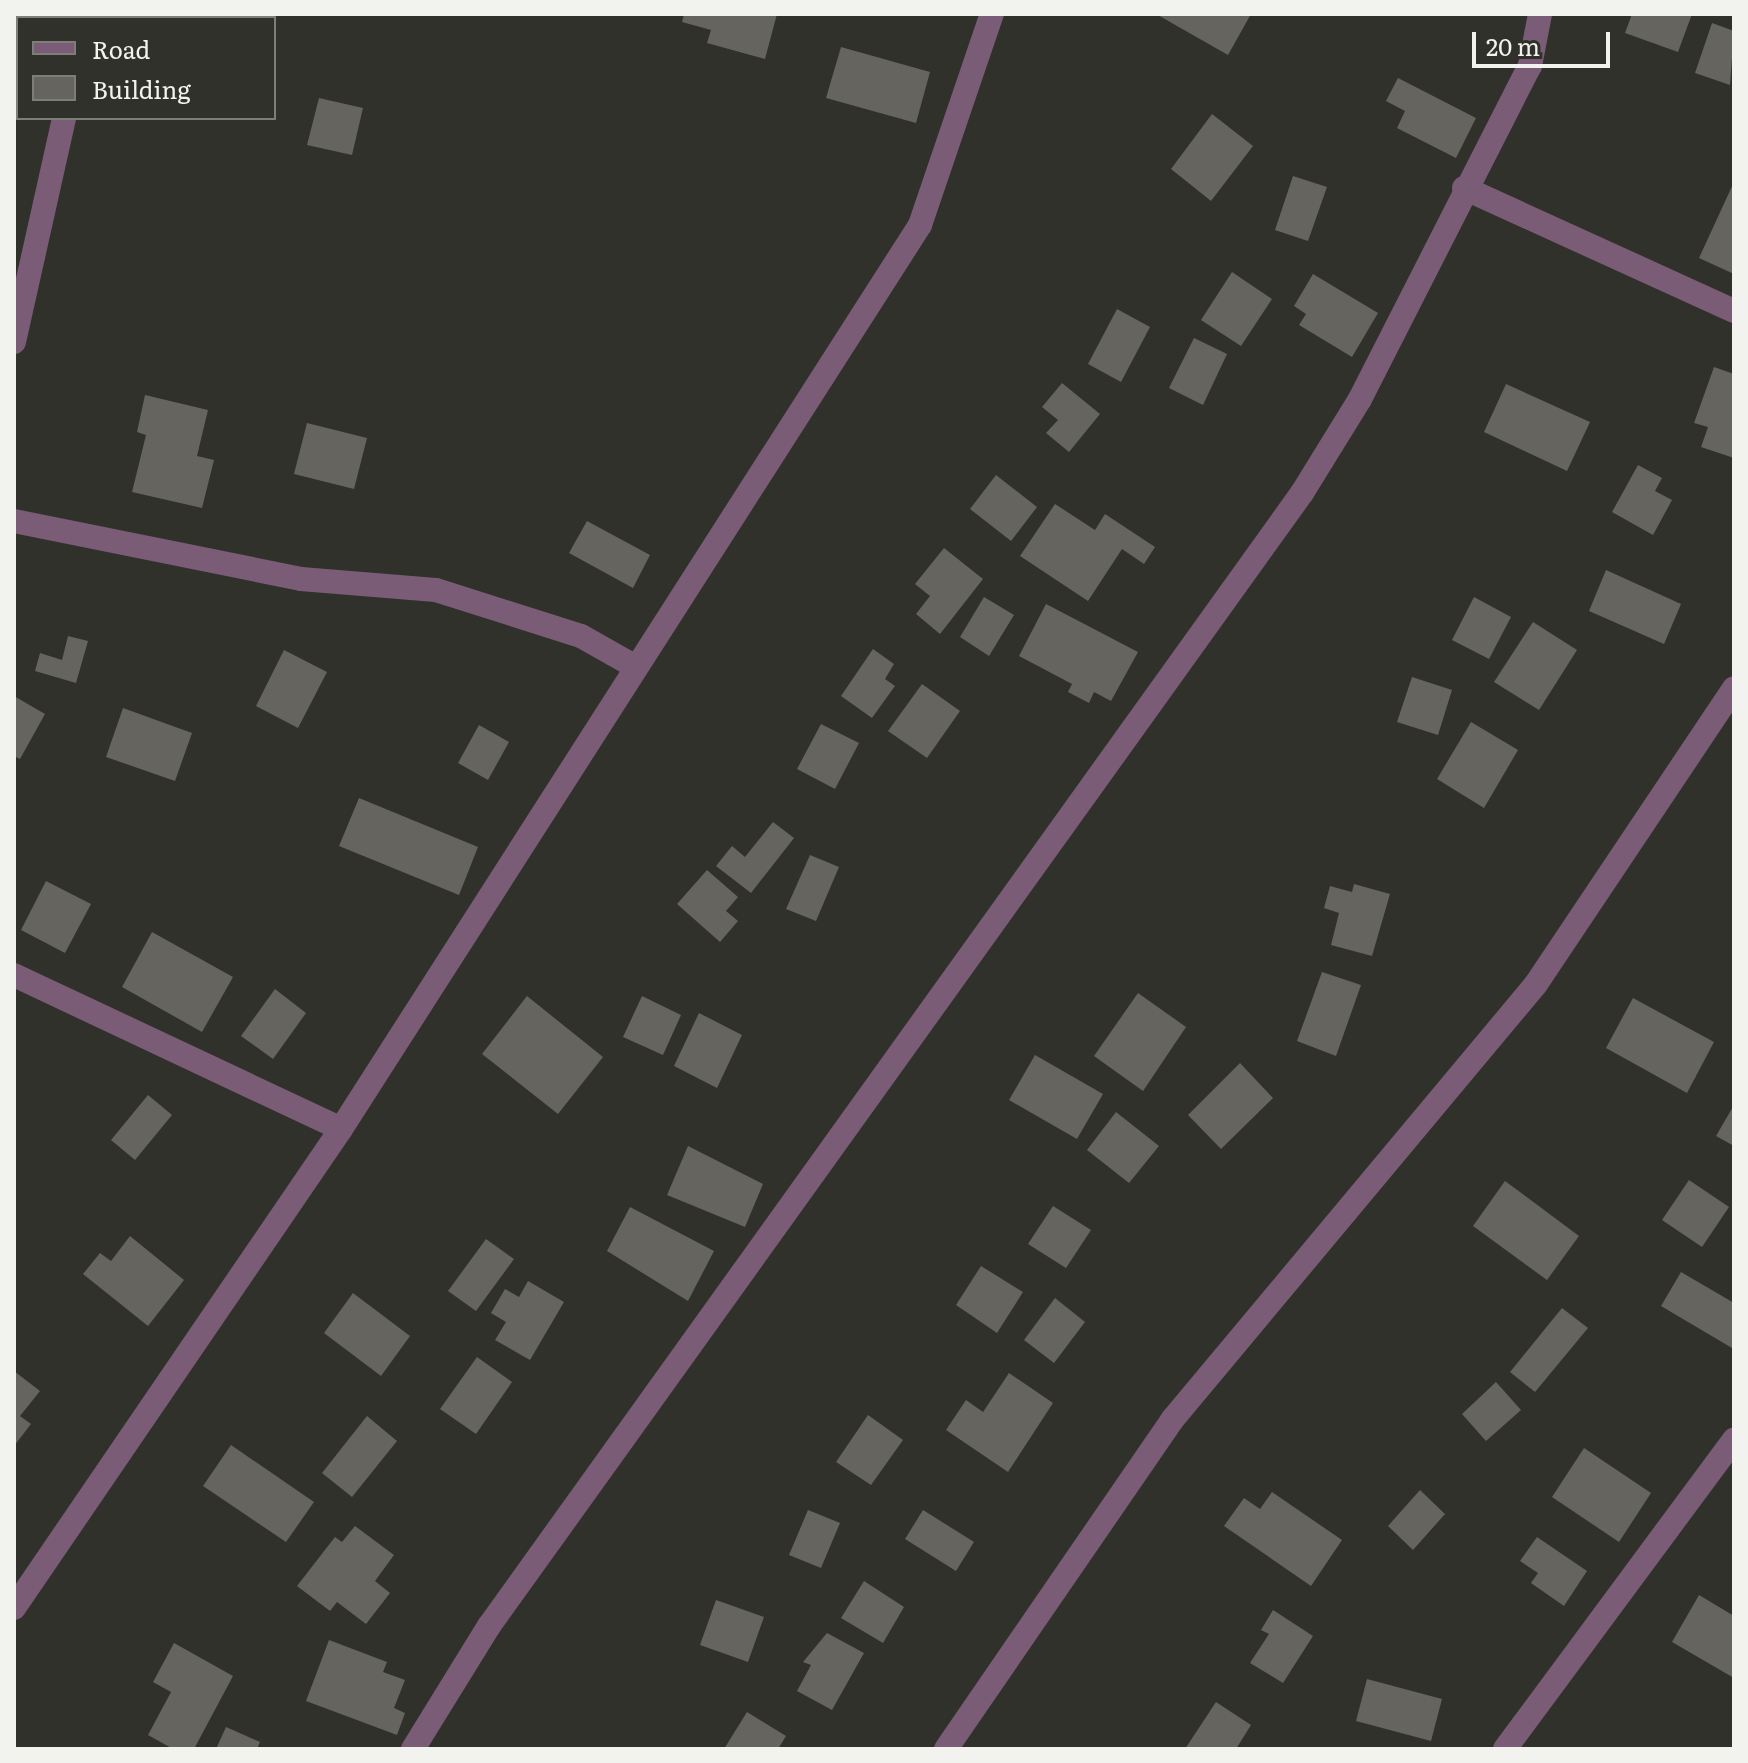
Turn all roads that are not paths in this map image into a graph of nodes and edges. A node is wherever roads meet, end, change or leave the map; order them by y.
1 (992, 14) edge
2 (1540, 14) edge
3 (64, 120) edge
4 (1464, 188) junction
5 (1734, 311) edge
6 (14, 342) edge
7 (14, 521) edge
8 (636, 667) junction
9 (1734, 688) edge
10 (14, 975) edge
11 (341, 1129) junction
12 (1734, 1439) edge
13 (14, 1608) edge
14 (413, 1749) edge
15 (946, 1749) edge
16 (1505, 1749) edge

1 - 8 street
2 - 4 street
3 - 6 street
4 - 5 street
4 - 14 street
7 - 8 street
8 - 11 street
9 - 15 street
10 - 11 street
11 - 13 street
12 - 16 street

